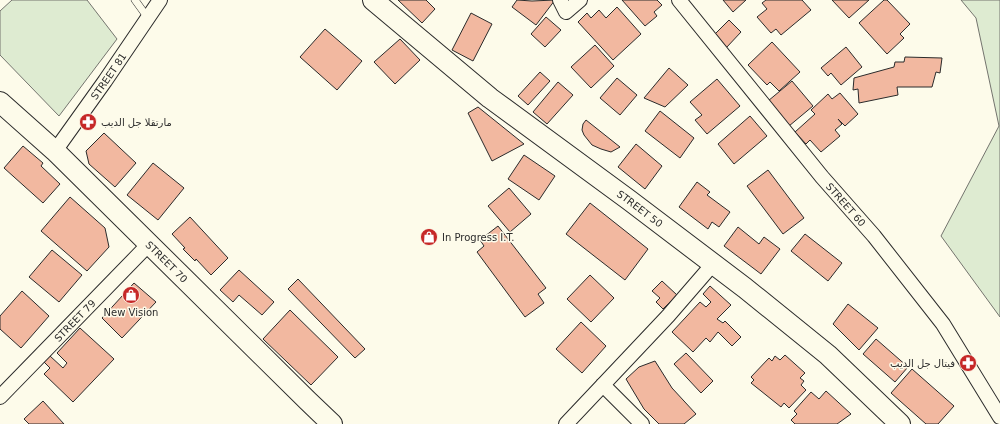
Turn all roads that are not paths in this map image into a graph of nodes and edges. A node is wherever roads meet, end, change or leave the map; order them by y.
1 (134, 0) edge
2 (160, 0) edge
3 (374, 0) edge
4 (560, 0) edge
5 (580, 0) edge
6 (680, 0) edge
7 (148, 18) junction
8 (0, 102) edge
9 (55, 151) junction
10 (149, 244) junction
11 (713, 264) junction
12 (603, 385) junction
13 (0, 396) edge
14 (1000, 417) edge
15 (332, 424) edge
16 (566, 424) edge
17 (642, 424) edge
18 (900, 424) edge

1 - 7 lane
2 - 7 street, STREET 81
3 - 11 street, STREET 50
4 - 5 street
6 - 14 street, STREET 60
7 - 9 street, STREET 81
8 - 9 street, STREET 70
9 - 10 street, STREET 70
10 - 13 street, STREET 79
10 - 15 street, STREET 70
11 - 12 street
11 - 18 street, STREET 50
12 - 16 street
12 - 17 street

